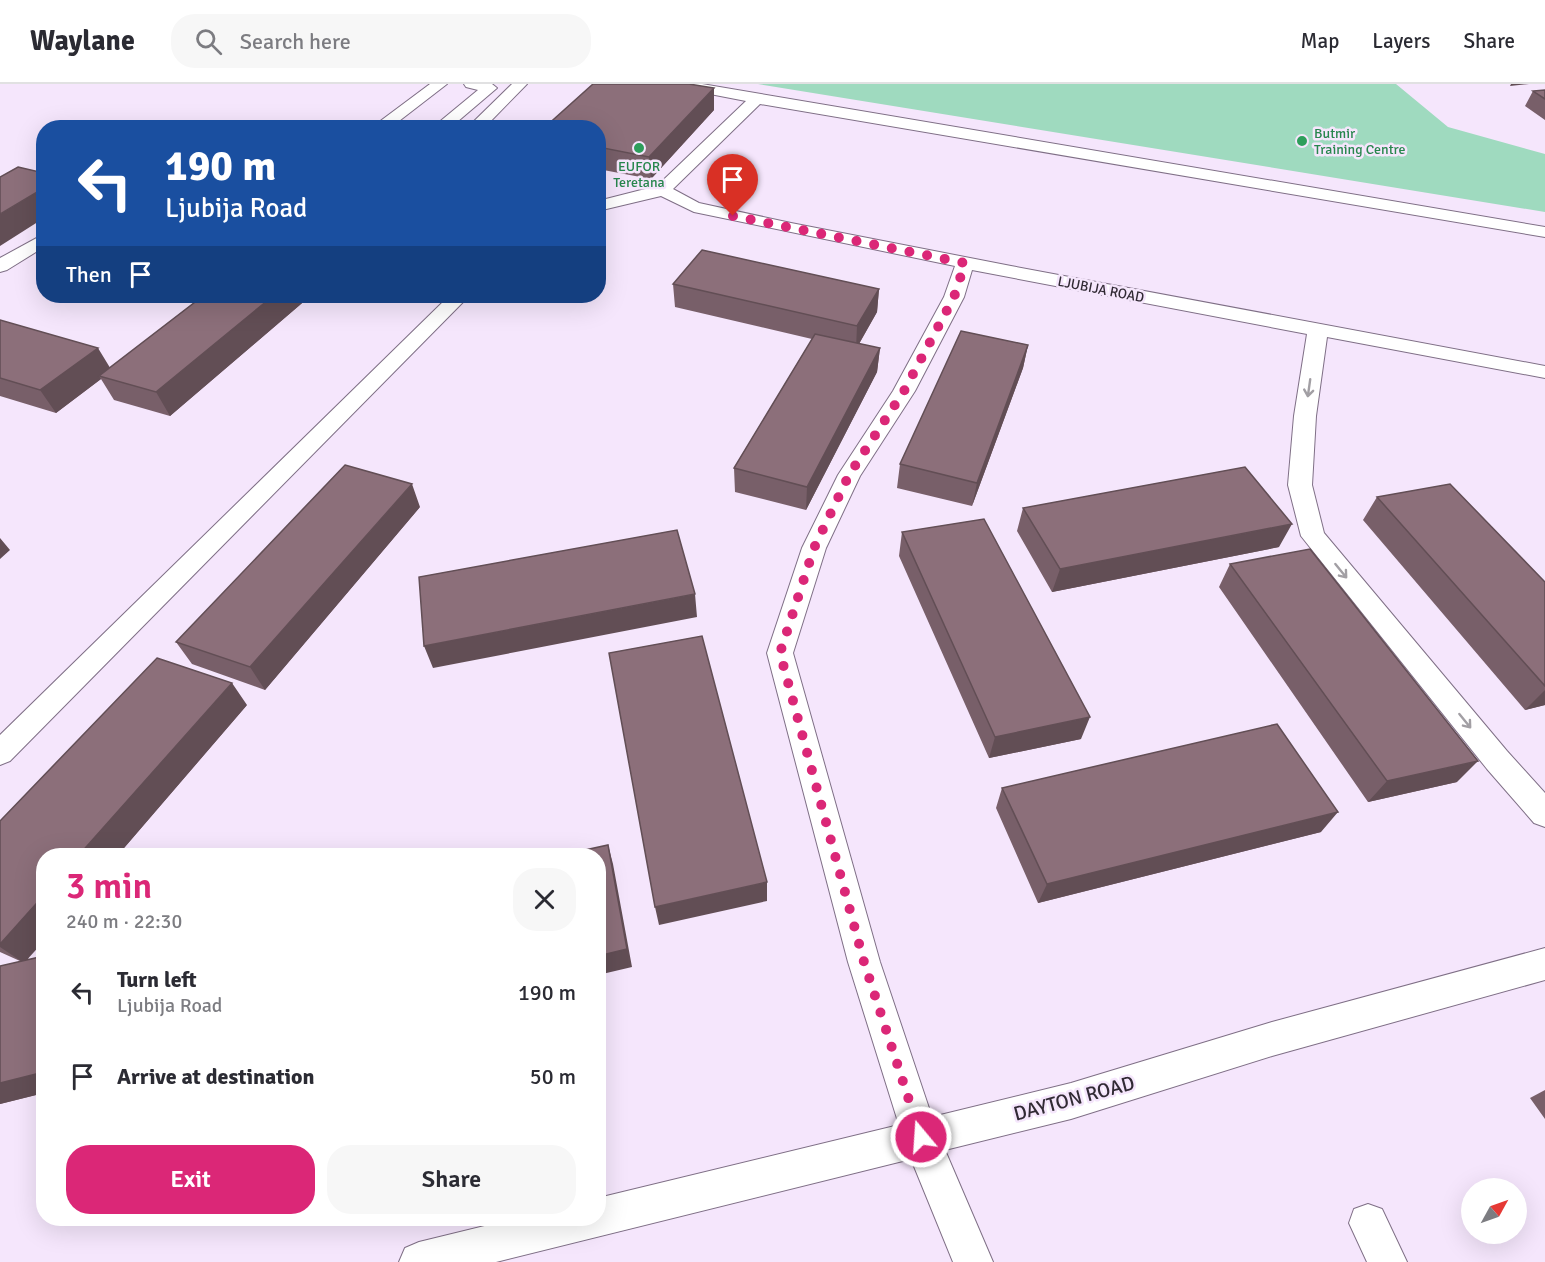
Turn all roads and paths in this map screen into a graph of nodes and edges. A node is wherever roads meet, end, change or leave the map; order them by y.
1 (440, 84) edge
2 (471, 84) edge
3 (520, 84) edge
4 (679, 84) edge
5 (757, 99) junction
6 (390, 120) edge
7 (450, 120) edge
8 (483, 120) edge
9 (662, 190) junction
10 (606, 204) edge
11 (1545, 232) edge
12 (36, 243) edge
13 (965, 263) junction
14 (0, 266) edge
15 (452, 303) edge
16 (1318, 330) junction
17 (1545, 372) edge
18 (0, 753) edge
19 (1545, 814) edge
20 (1545, 964) edge
21 (921, 1137) junction
22 (606, 1215) edge
23 (1368, 1222) dead end
24 (562, 1226) edge
25 (419, 1262) edge
26 (973, 1262) edge
27 (1387, 1262) edge

1 - 6 lane
2 - 7 lane
3 - 8 lane
4 - 5 lane
5 - 9 lane
5 - 11 lane
9 - 10 lane
9 - 13 lane, LJUBIJA ROAD
12 - 14 lane
13 - 16 lane, LJUBIJA ROAD
13 - 21 lane
15 - 18 lane
16 - 17 lane, LJUBIJA ROAD
16 -> 19 lane
20 - 21 lane, DAYTON ROAD
21 - 22 lane, DAYTON ROAD
21 - 26 lane
23 - 27 lane
24 - 25 lane

